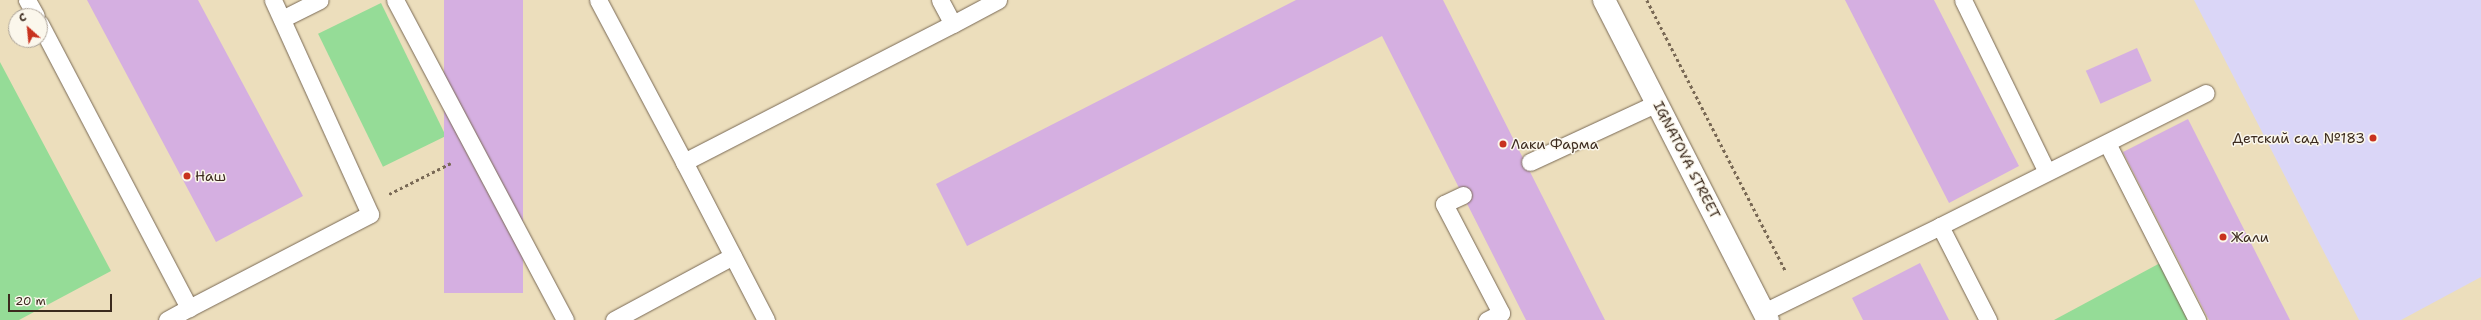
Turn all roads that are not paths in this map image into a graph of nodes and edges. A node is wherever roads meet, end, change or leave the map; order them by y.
1 (274, 0) edge
2 (320, 0) edge
3 (395, 0) edge
4 (598, 0) edge
5 (940, 0) edge
6 (998, 0) edge
7 (1604, 0) edge
8 (1963, 0) edge
9 (282, 19) junction
10 (953, 24) junction
11 (48, 39) edge
12 (2206, 93) dead end
13 (1657, 103) junction
14 (2107, 143) junction
15 (684, 162) junction
16 (1530, 162) dead end
17 (2047, 172) junction
18 (1463, 195) dead end
19 (1940, 226) junction
20 (733, 256) junction
21 (189, 308) junction
22 (1766, 316) edge
23 (167, 320) edge
24 (565, 320) edge
25 (614, 320) edge
26 (766, 320) edge
27 (1487, 320) edge
28 (1988, 320) edge
29 (2197, 320) edge

1 - 9 lane
2 - 9 lane
3 - 24 lane
4 - 15 lane
5 - 10 lane
6 - 10 lane
7 - 13 street, IGNATOVA STREET
8 - 17 lane
9 - 21 lane
10 - 15 lane
11 - 21 lane
12 - 14 lane
13 - 16 lane
13 - 22 street, IGNATOVA STREET
14 - 17 lane
14 - 29 lane
15 - 20 lane
17 - 19 lane
18 - 27 lane
19 - 22 lane
19 - 28 lane
20 - 25 lane
20 - 26 lane
21 - 23 lane

